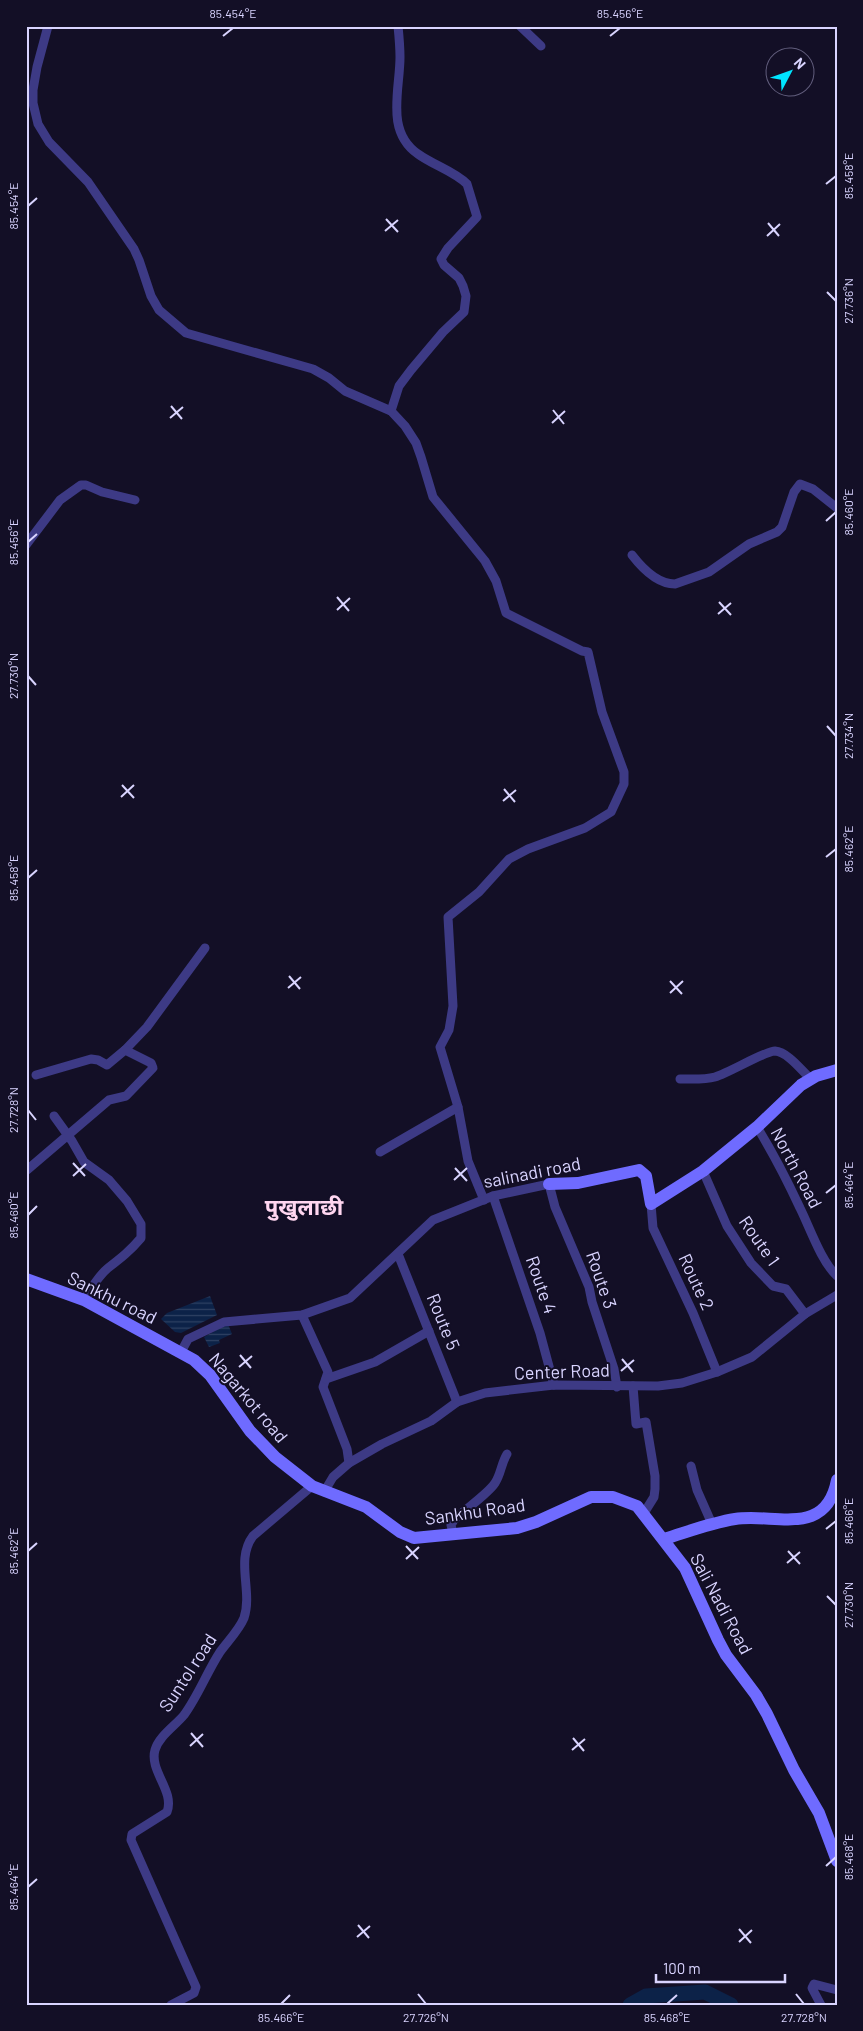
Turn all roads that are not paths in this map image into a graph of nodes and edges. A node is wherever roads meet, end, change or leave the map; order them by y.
1 (48, 26) edge
2 (398, 26) edge
3 (520, 26) edge
4 (541, 46) dead end
5 (391, 411) junction
6 (135, 500) dead end
7 (837, 508) edge
8 (26, 545) edge
9 (632, 555) dead end
10 (205, 948) dead end
11 (125, 1050) junction
12 (837, 1070) edge
13 (36, 1075) dead end
14 (812, 1079) junction
15 (680, 1080) dead end
16 (458, 1107) junction
17 (54, 1116) dead end
18 (756, 1127) junction
19 (68, 1134) junction
20 (380, 1152) dead end
21 (27, 1170) edge
22 (703, 1171) junction
23 (549, 1184) junction
24 (493, 1196) junction
25 (484, 1200) junction
26 (651, 1204) junction
27 (398, 1254) junction
28 (837, 1276) edge
29 (26, 1279) edge
30 (837, 1295) edge
31 (84, 1300) junction
32 (805, 1314) junction
33 (302, 1315) junction
34 (429, 1331) junction
35 (180, 1352) junction
36 (717, 1372) junction
37 (326, 1379) junction
38 (554, 1385) junction
39 (633, 1386) junction
40 (618, 1387) junction
41 (457, 1402) junction
42 (507, 1454) dead end
43 (350, 1462) junction
44 (691, 1466) dead end
45 (837, 1480) edge
46 (318, 1489) junction
47 (644, 1513) junction
48 (712, 1524) junction
49 (453, 1534) junction
50 (664, 1539) junction
51 (837, 1861) edge
52 (837, 1990) edge
53 (171, 2005) edge
54 (821, 2005) edge

1 - 5 street
2 - 5 street
3 - 4 street
5 - 16 street
6 - 8 street
7 - 9 street
10 - 11 street
11 - 13 street
11 - 19 street
12 - 14 main road
14 - 15 street
14 - 18 main road
16 - 20 street
16 - 25 street
17 - 19 street
18 - 22 main road
18 - 28 street, North Road
19 - 21 street
19 - 31 street
22 - 26 main road
22 - 32 street, Route 1
23 - 24 street, salinadi road
23 - 26 main road, salinadi road
23 - 40 street, Route 3
24 - 25 street, salinadi road
24 - 38 street, Route 4
25 - 27 street, salinadi road
26 - 36 street, Route 2
27 - 33 street, salinadi road
27 - 34 street, Route 5
29 - 31 main road, Sankhu road
30 - 32 street, Center Road
31 - 35 main road, Sankhu road
32 - 36 street, Center Road
33 - 35 street, salinadi road
33 - 37 street
34 - 37 street
34 - 41 street, Route 5
35 - 46 main road, Nagarkot road
36 - 39 street, Center Road
37 - 43 street
38 - 40 street, Center Road
38 - 41 street, Center Road
39 - 40 street, Center Road
39 - 47 street
41 - 43 street, Center Road
42 - 49 street
43 - 46 street, Center Road
44 - 48 street
45 - 48 main road, Sali Nadi Road
46 - 49 main road, Sankhu Road
46 - 53 street, Suntol road
47 - 49 main road, Sankhu Road
47 - 50 main road, Sankhu Road
48 - 50 main road, Sali Nadi Road
50 - 51 main road, Sali Nadi Road
52 - 54 street

